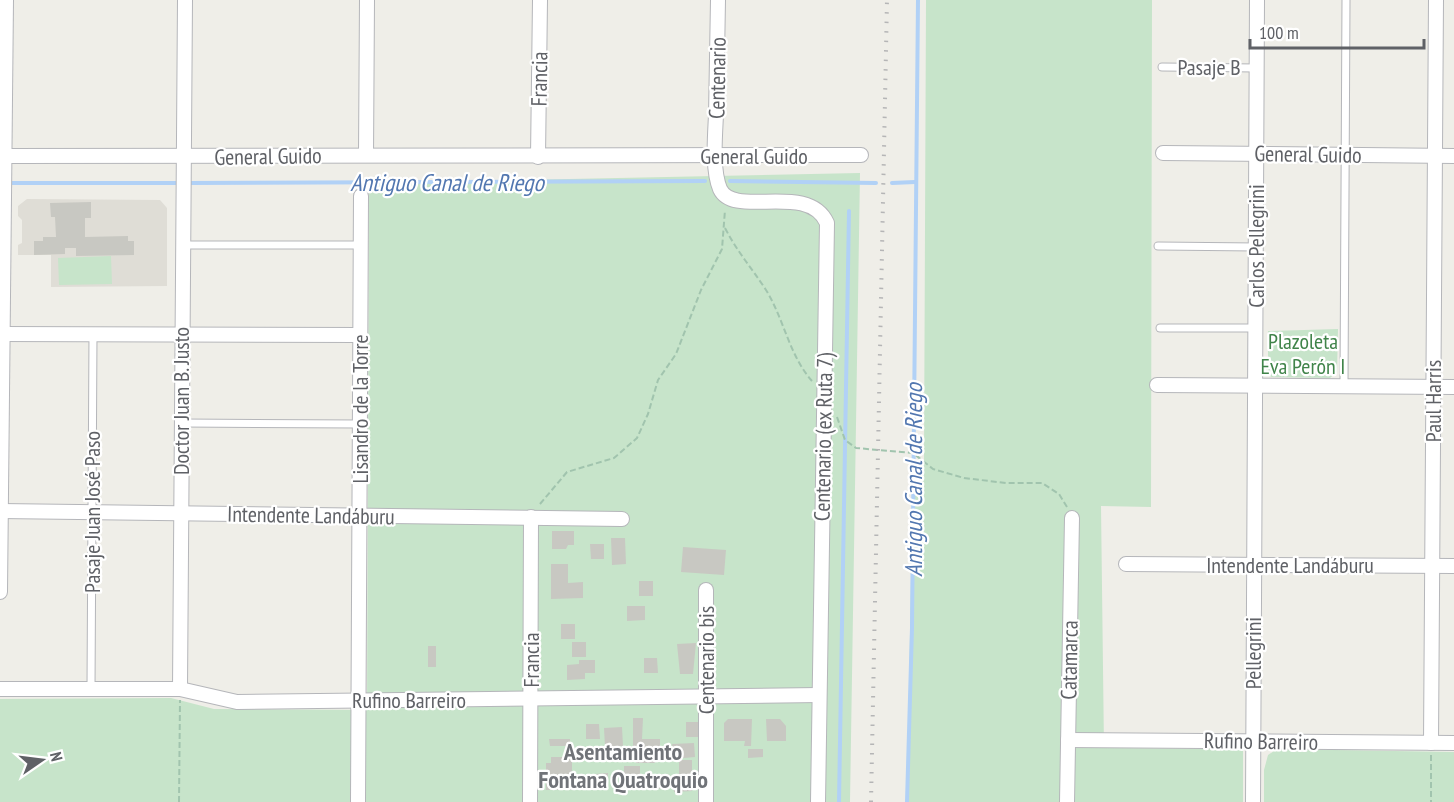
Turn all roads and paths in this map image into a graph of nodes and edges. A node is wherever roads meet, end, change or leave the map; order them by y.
1 (6, 0) edge
2 (185, 0) edge
3 (367, 0) edge
4 (540, 0) edge
5 (718, 0) edge
6 (1257, 0) edge
7 (1346, 0) edge
8 (1436, 0) edge
9 (1162, 67) dead end
10 (1257, 68) junction
11 (1163, 153) dead end
12 (1256, 154) junction
13 (366, 155) junction
14 (861, 155) dead end
15 (1346, 155) junction
16 (183, 156) junction
17 (715, 156) junction
18 (1436, 156) junction
19 (1454, 156) edge
20 (538, 157) junction
21 (3, 159) edge
22 (724, 192) junction
23 (361, 196) dead end
24 (725, 228) junction
25 (182, 245) junction
26 (361, 245) junction
27 (1158, 246) dead end
28 (1256, 247) junction
29 (1160, 328) dead end
30 (1257, 328) junction
31 (1, 334) edge
32 (93, 334) junction
33 (182, 334) junction
34 (360, 335) junction
35 (1256, 384) junction
36 (1157, 385) dead end
37 (1344, 385) junction
38 (1433, 386) junction
39 (1454, 387) edge
40 (824, 394) junction
41 (835, 412) dead end
42 (181, 423) junction
43 (360, 424) junction
44 (1, 511) edge
45 (92, 512) junction
46 (180, 513) junction
47 (359, 516) junction
48 (531, 518) junction
49 (1072, 518) joint
50 (622, 519) dead end
51 (1126, 564) dead end
52 (1254, 565) junction
53 (1433, 566) junction
54 (1454, 566) edge
55 (706, 590) dead end
56 (0, 592) edge
57 (0, 689) edge
58 (92, 689) junction
59 (180, 689) junction
60 (819, 695) junction
61 (707, 697) junction
62 (358, 700) junction
63 (531, 700) junction
64 (1068, 740) junction
65 (1252, 741) junction
66 (1431, 743) junction
67 (1454, 743) edge
68 (179, 802) edge
69 (358, 802) edge
70 (530, 802) edge
71 (706, 802) edge
72 (818, 802) edge
73 (1066, 802) edge
74 (1253, 802) edge
75 (1431, 802) edge

1 - 21 street
2 - 16 street, Doctor Juan B. Justo
3 - 13 street
4 - 20 street, Francia
5 - 17 street, Centenario
6 - 10 street, Carlos Pellegrini
7 - 15 lane
8 - 18 street, Paul Harris
9 - 10 lane, Pasaje B
10 - 12 street, Carlos Pellegrini
11 - 12 street, General Guido
12 - 15 street, General Guido
12 - 28 street, Carlos Pellegrini
13 - 16 street, General Guido
13 - 20 street, General Guido
14 - 17 street, General Guido
15 - 18 street, General Guido
15 - 37 lane
16 - 21 street, General Guido
16 - 25 street, Doctor Juan B. Justo
17 - 20 street, General Guido
17 - 22 street
18 - 19 street, General Guido
18 - 38 street, Paul Harris
21 - 31 street
22 - 24 path
22 - 40 street, Centenario (ex Ruta 7)
23 - 26 street, Lisandro de la Torre
24 - 40 path
24 - 48 path
25 - 26 lane
25 - 33 street, Doctor Juan B. Justo
26 - 34 street, Lisandro de la Torre
27 - 28 lane
28 - 30 street, Carlos Pellegrini
29 - 30 lane
30 - 35 street, Carlos Pellegrini
31 - 32 street
31 - 44 street
32 - 33 street
32 - 45 lane, Pasaje Juan José Paso
33 - 34 street
33 - 42 street, Doctor Juan B. Justo
34 - 43 street, Lisandro de la Torre
35 - 36 street
35 - 37 street
35 - 52 street, Carlos Pellegrini
37 - 38 street
38 - 39 street
38 - 53 street, Paul Harris
40 - 60 street, Centenario (ex Ruta 7)
41 - 49 path
42 - 43 lane
42 - 46 street, Doctor Juan B. Justo
43 - 47 street, Lisandro de la Torre
44 - 45 street, Intendente Landáburu
44 - 56 street
45 - 46 street, Intendente Landáburu
45 - 58 lane, Pasaje Juan José Paso
46 - 47 street, Intendente Landáburu
46 - 59 street, Doctor Juan B. Justo
47 - 48 street, Intendente Landáburu
47 - 62 street, Lisandro de la Torre
48 - 50 street, Intendente Landáburu
48 - 63 street, Francia
49 - 64 street, Catamarca
51 - 52 street, Intendente Landáburu
52 - 53 street, Intendente Landáburu
52 - 65 street, Pellegrini
53 - 54 street, Intendente Landáburu
53 - 66 street, Paul Harris
55 - 61 street, Centenario bis
57 - 58 street, Rufino Barreiro
58 - 59 street, Rufino Barreiro
59 - 62 street, Rufino Barreiro
59 - 68 path
60 - 61 street, Rufino Barreiro
60 - 72 street, Centenario (ex Ruta 7)
61 - 63 street, Rufino Barreiro
61 - 71 street, Centenario bis
62 - 63 street, Rufino Barreiro
62 - 69 street, Lisandro de la Torre
63 - 70 street, Francia
64 - 65 street, Rufino Barreiro
64 - 73 street, Catamarca
65 - 66 street, Rufino Barreiro
65 - 74 street
66 - 67 street, Rufino Barreiro
66 - 75 path

